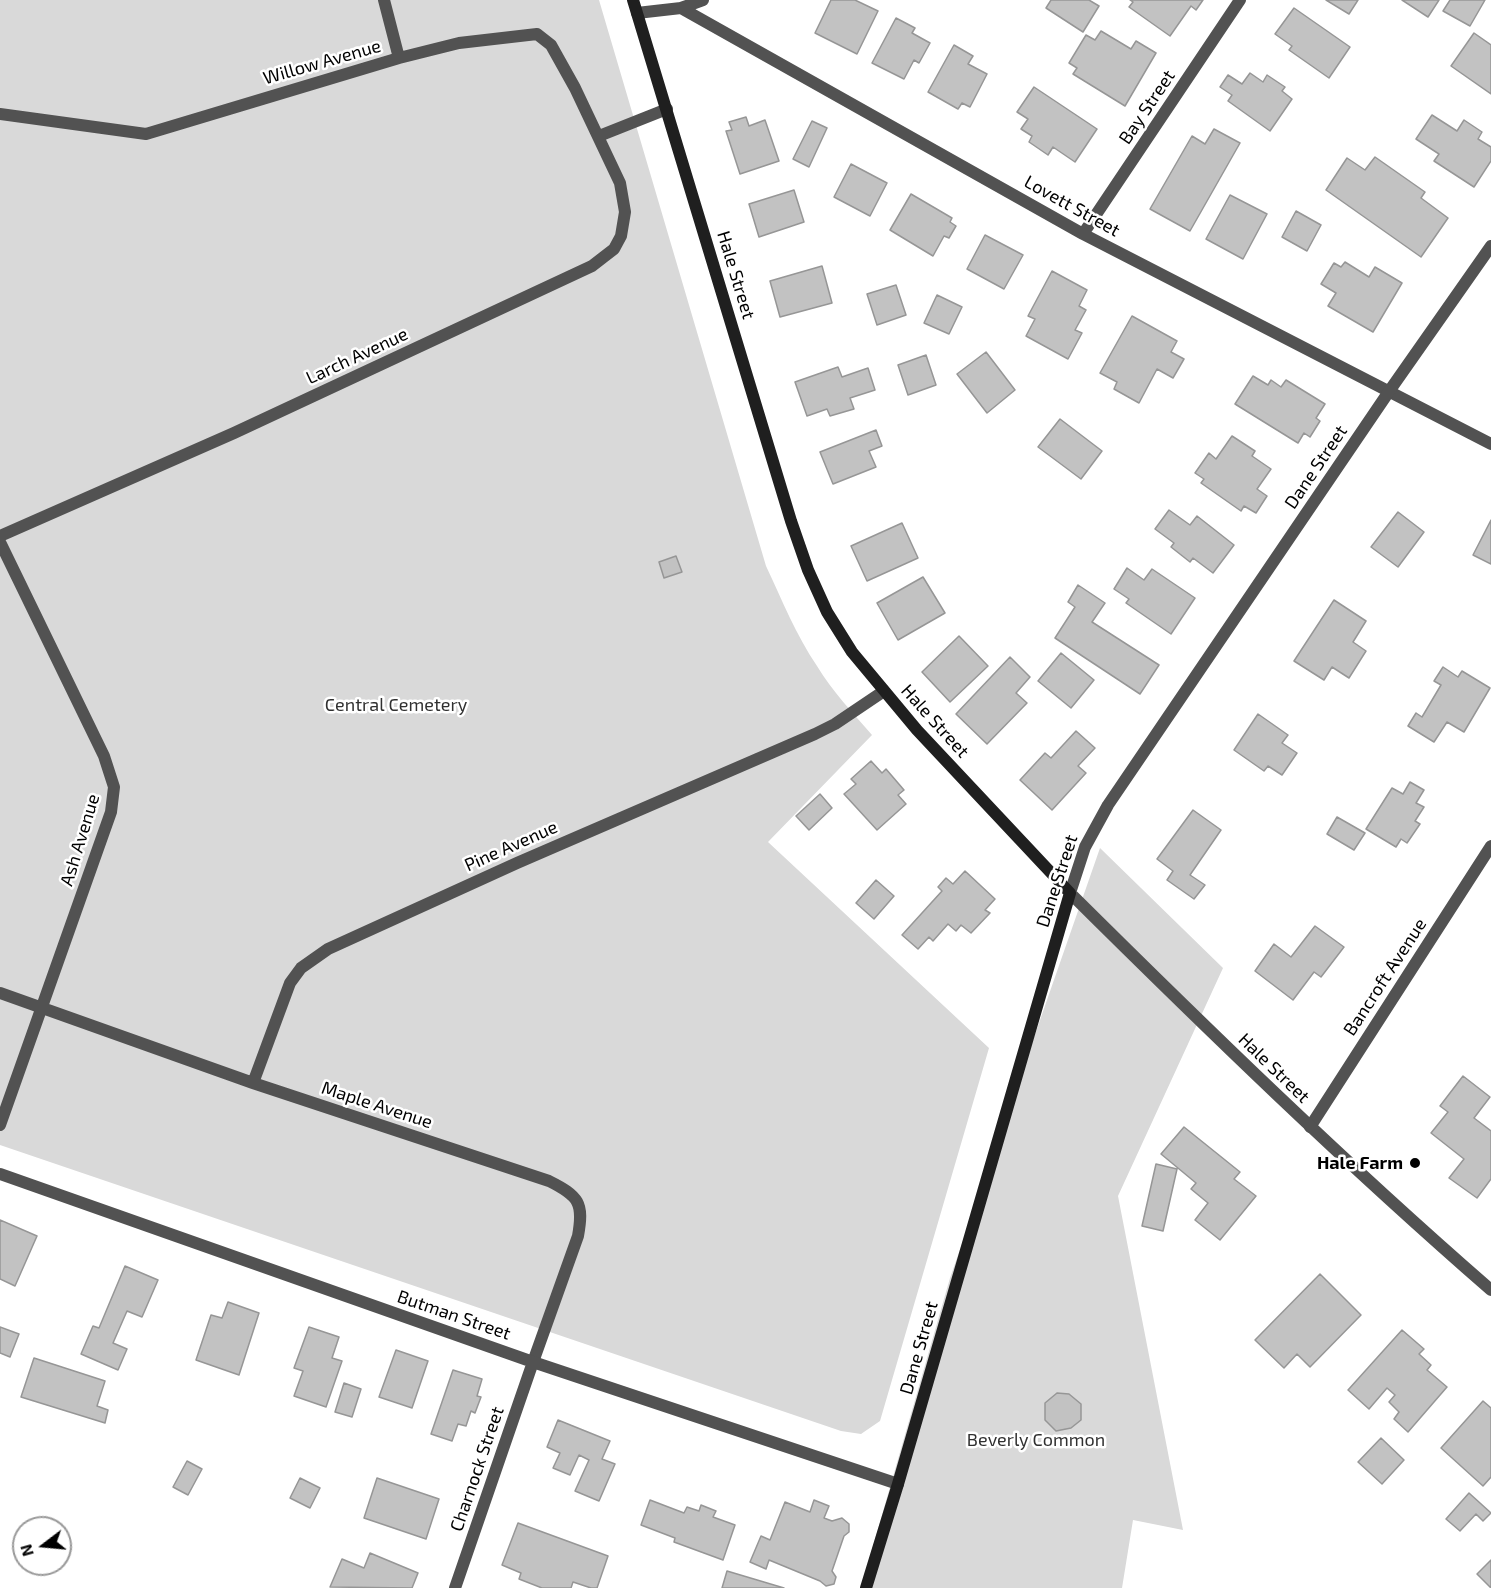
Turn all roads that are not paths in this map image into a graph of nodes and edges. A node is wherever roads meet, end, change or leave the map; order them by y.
1 (384, 0) edge
2 (633, 0) edge
3 (703, 0) edge
4 (1240, 0) edge
5 (681, 8) junction
6 (637, 13) junction
7 (399, 58) junction
8 (667, 109) junction
9 (0, 114) edge
10 (598, 136) junction
11 (1083, 234) junction
12 (1491, 246) edge
13 (1389, 390) junction
14 (1491, 444) edge
15 (0, 536) edge
16 (0, 542) edge
17 (884, 691) junction
18 (1491, 846) edge
19 (1070, 893) junction
20 (0, 993) edge
21 (43, 1008) junction
22 (253, 1083) junction
23 (0, 1125) edge
24 (1310, 1127) junction
25 (0, 1174) edge
26 (1491, 1290) edge
27 (533, 1362) junction
28 (898, 1484) junction
29 (455, 1588) edge
30 (866, 1588) edge

1 - 7 street
2 - 6 main road, Hale Street
3 - 5 street
4 - 11 street, Bay Street
5 - 6 street
5 - 11 street, Lovett Street
6 - 8 main road, Hale Street
7 - 9 street, Willow Avenue
7 - 10 street, Willow Avenue
8 - 10 street
8 - 17 main road, Hale Street
10 - 15 street, Larch Avenue
11 - 13 street, Lovett Street
12 - 13 street, Dane Street
13 - 14 street, Lovett Street
13 - 19 street, Dane Street
16 - 21 street, Ash Avenue
17 - 19 main road, Hale Street
17 - 22 street, Pine Avenue
18 - 24 street, Bancroft Avenue
19 - 24 street, Hale Street
19 - 28 main road, Dane Street
20 - 21 street, Maple Avenue
21 - 22 street, Maple Avenue
21 - 23 street, Ash Avenue
22 - 27 street, Maple Avenue
24 - 26 street, Hale Street
25 - 27 street, Butman Street
27 - 28 street, Butman Street
27 - 29 street, Charnock Street
28 - 30 main road, Dane Street

